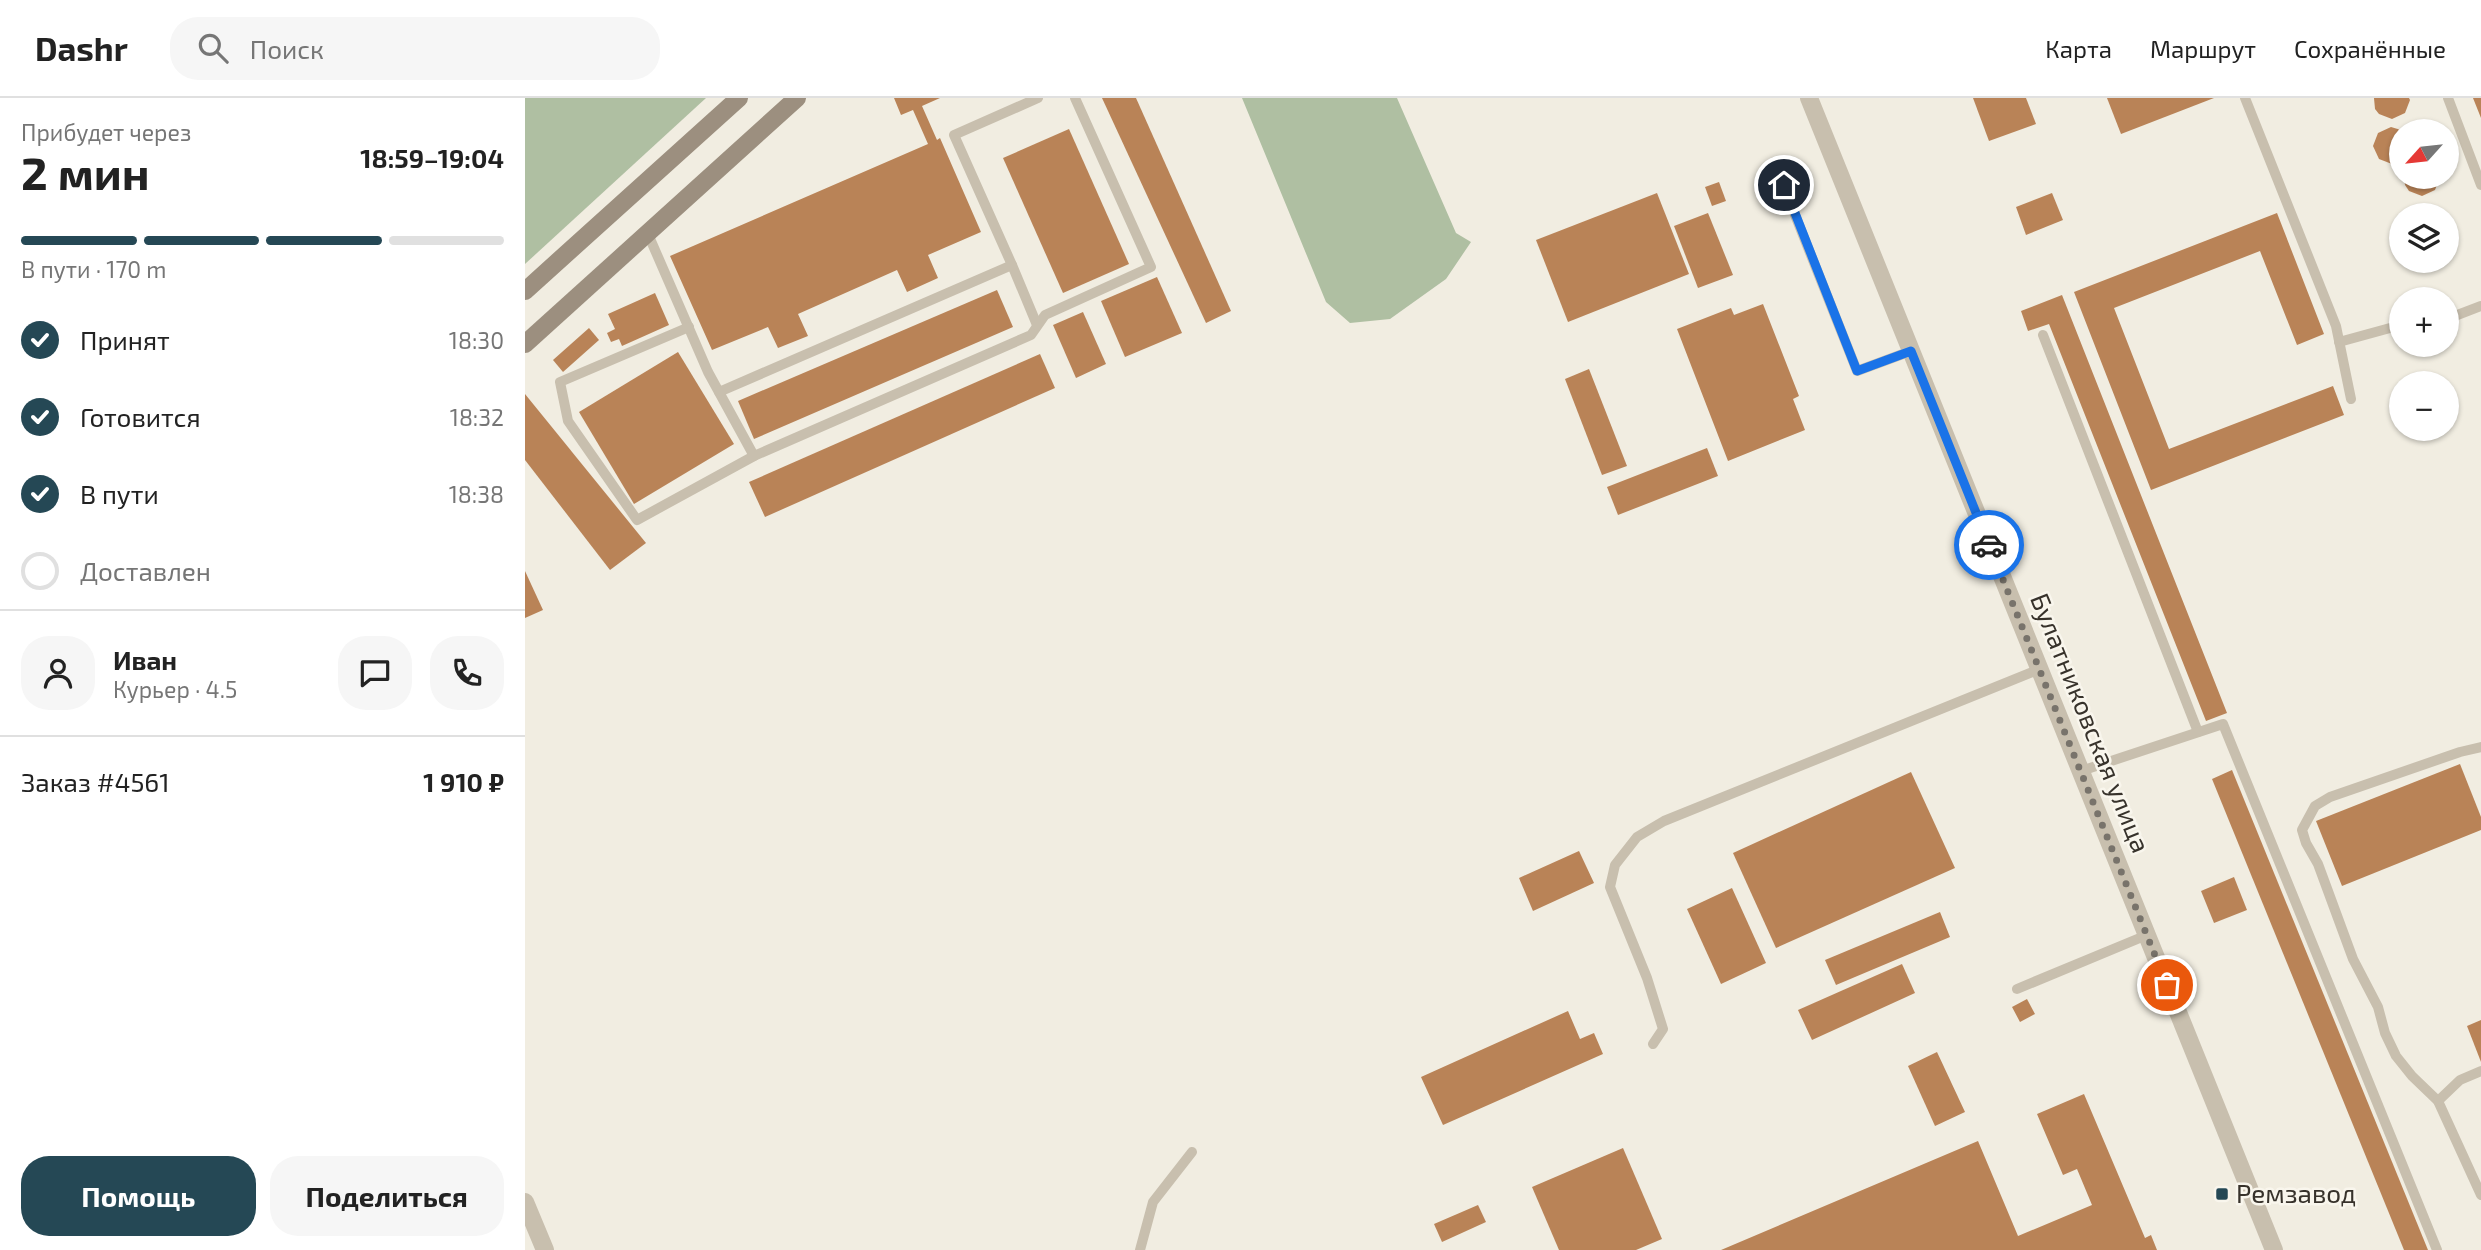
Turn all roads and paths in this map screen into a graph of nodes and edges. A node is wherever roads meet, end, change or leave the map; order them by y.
1 (739, 98) edge
2 (797, 98) edge
3 (1038, 98) edge
4 (1075, 98) edge
5 (1809, 98) edge
6 (2245, 98) edge
7 (2448, 98) edge
8 (1774, 162) dead end
9 (2481, 185) edge
10 (648, 234) junction
11 (1012, 265) junction
12 (525, 291) edge
13 (2481, 306) edge
14 (2459, 314) edge
15 (1038, 325) junction
16 (689, 327) junction
17 (2389, 328) edge
18 (2043, 335) dead end
19 (2339, 342) junction
20 (525, 344) edge
21 (1911, 351) junction
22 (719, 393) junction
23 (2351, 399) dead end
24 (754, 456) junction
25 (2040, 669) junction
26 (2199, 732) junction
27 (2481, 747) edge
28 (2081, 772) junction
29 (2147, 935) junction
30 (2017, 989) dead end
31 (1653, 1044) dead end
32 (2481, 1071) edge
33 (2438, 1101) junction
34 (1192, 1152) dead end
35 (2481, 1195) edge
36 (525, 1202) edge
37 (545, 1250) edge
38 (1140, 1250) edge
39 (2274, 1250) edge
40 (2437, 1250) edge

1 - 12 main road
2 - 10 main road
3 - 11 lane
4 - 15 lane
5 - 21 street, Булатниковская улица
6 - 19 lane
7 - 9 lane
8 - 21 lane
10 - 16 lane
10 - 20 main road
11 - 15 lane
11 - 22 lane
13 - 14 lane
15 - 24 lane
16 - 22 lane
16 - 24 lane
17 - 19 lane
18 - 26 lane
19 - 23 lane
21 - 25 street, Булатниковская улица
22 - 24 lane
25 - 28 street, Булатниковская улица
25 - 31 lane
26 - 28 lane
26 - 40 lane
27 - 33 lane
28 - 29 street, Булатниковская улица
29 - 30 lane
29 - 39 street, Булатниковская улица
32 - 33 lane
33 - 35 lane
34 - 38 lane
36 - 37 street

